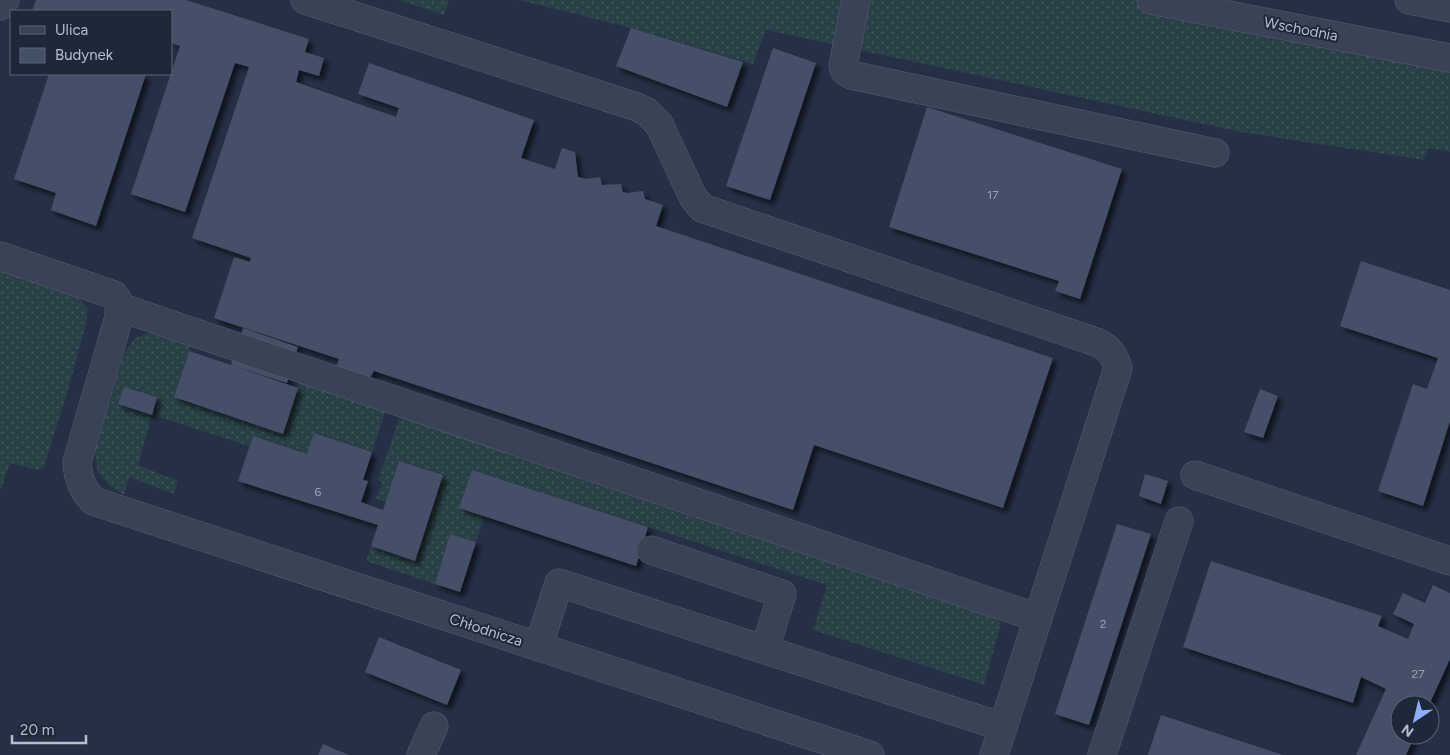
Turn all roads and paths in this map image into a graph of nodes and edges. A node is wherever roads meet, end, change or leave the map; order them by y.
1 (4, 0) edge
2 (305, 0) edge
3 (856, 0) edge
4 (1151, 0) edge
5 (1409, 0) edge
6 (0, 6) edge
7 (1450, 8) edge
8 (1450, 58) edge
9 (1215, 153) dead end
10 (0, 256) edge
11 (119, 307) junction
12 (1195, 475) dead end
13 (1179, 521) dead end
14 (651, 550) dead end
15 (1450, 561) edge
16 (1038, 618) junction
17 (538, 647) junction
18 (764, 649) junction
19 (434, 726) dead end
20 (1003, 727) junction
21 (421, 755) edge
22 (870, 755) edge
23 (994, 755) edge
24 (1102, 755) edge

1 - 6 street
2 - 16 street
3 - 9 street
4 - 8 street, Wschodnia
5 - 7 street
10 - 11 street
11 - 16 street
11 - 17 street, Chłodnicza
12 - 15 street
13 - 24 street
14 - 18 street
16 - 20 street
17 - 18 street
17 - 22 street, Chłodnicza
18 - 20 street
19 - 21 street
20 - 23 street

